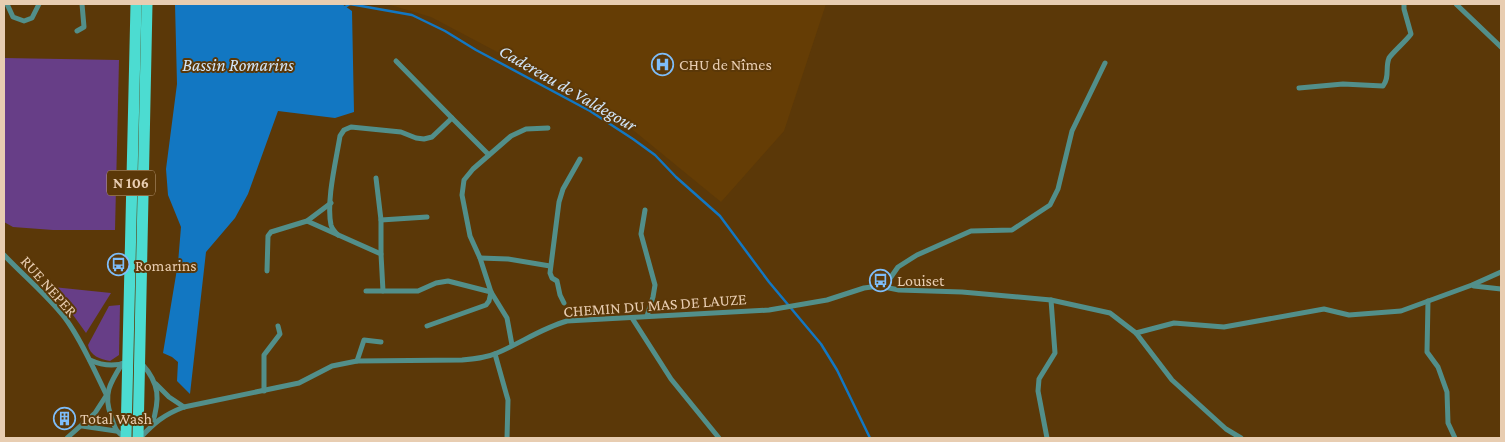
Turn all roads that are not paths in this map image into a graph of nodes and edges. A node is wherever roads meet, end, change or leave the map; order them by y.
1 (7, 4) edge
2 (39, 4) edge
3 (82, 4) edge
4 (136, 4) edge
5 (147, 4) edge
6 (1404, 4) edge
7 (1456, 4) edge
8 (77, 31) dead end
9 (1501, 47) edge
10 (396, 61) dead end
11 (1105, 63) dead end
12 (1299, 88) dead end
13 (452, 118) junction
14 (548, 128) dead end
15 (490, 155) junction
16 (580, 159) dead end
17 (376, 178) dead end
18 (331, 203) junction
19 (645, 210) dead end
20 (427, 218) dead end
21 (381, 220) junction
22 (307, 221) junction
23 (338, 235) junction
24 (382, 254) junction
25 (4, 255) edge
26 (480, 258) junction
27 (550, 266) junction
28 (267, 271) dead end
29 (1501, 272) edge
30 (887, 281) junction
31 (1472, 285) junction
32 (884, 287) junction
33 (1501, 289) edge
34 (899, 290) junction
35 (366, 291) dead end
36 (383, 292) junction
37 (491, 292) junction
38 (1051, 300) junction
39 (1428, 300) junction
40 (564, 303) dead end
41 (647, 316) junction
42 (632, 318) junction
43 (278, 326) dead end
44 (427, 326) dead end
45 (1136, 334) junction
46 (381, 342) dead end
47 (512, 345) junction
48 (495, 354) junction
49 (90, 360) junction
50 (357, 361) junction
51 (140, 362) junction
52 (125, 363) junction
53 (156, 384) junction
54 (264, 391) junction
55 (107, 396) junction
56 (184, 407) junction
57 (152, 425) junction
58 (82, 426) junction
59 (116, 431) junction
60 (68, 438) edge
61 (126, 438) edge
62 (139, 438) edge
63 (508, 438) edge
64 (719, 438) edge
65 (1047, 438) edge
66 (1241, 438) edge
67 (1455, 438) edge

1 - 2 street
3 - 8 street
4 - 52 main road, N 106
5 - 51 main road, N 106
6 - 12 street
7 - 9 street
10 - 13 street
11 - 30 street
13 - 15 street
13 - 18 street
14 - 15 street
15 - 26 street
16 - 27 street
17 - 21 street
18 - 22 street
18 - 23 street
19 - 41 street
20 - 21 street
21 - 24 street
22 - 23 street
22 - 28 street
23 - 24 street
24 - 36 street
25 - 49 street, RUE NEPER
26 - 27 street
26 - 37 street
27 - 40 street
29 - 31 street
30 - 32 street
30 - 34 street
31 - 33 street
31 - 39 street
32 - 34 street, CHEMIN DU MAS DE LAUZE
32 - 41 street, CHEMIN DU MAS DE LAUZE
34 - 38 street, CHEMIN DU MAS DE LAUZE
35 - 36 street
36 - 37 street
37 - 44 street
37 - 47 street
38 - 45 street, CHEMIN DU MAS DE LAUZE
38 - 65 street
39 - 45 street
39 - 67 street
41 - 42 street, CHEMIN DU MAS DE LAUZE
42 - 47 street, CHEMIN DU MAS DE LAUZE
42 - 64 street
43 - 54 street
45 - 66 street, CHEMIN DU MAS DE LAUZE
46 - 50 street
47 - 48 street, CHEMIN DU MAS DE LAUZE
48 - 50 street, CHEMIN DU MAS DE LAUZE
48 - 63 street
49 - 52 street
49 - 55 street, RUE NEPER
50 - 54 street, CHEMIN DU MAS DE LAUZE
51 - 52 street
51 - 53 street
51 - 62 main road, N 106
52 - 55 street
52 - 61 main road, N 106
53 - 56 street
53 - 57 street
54 - 56 street, CHEMIN DU MAS DE LAUZE
55 - 58 street
55 - 59 street, RUE NEPER
56 - 57 street, CHEMIN DU MAS DE LAUZE
57 - 62 street, CHEMIN DU MAS DE LAUZE
58 - 59 street
58 - 60 street
59 - 61 street

